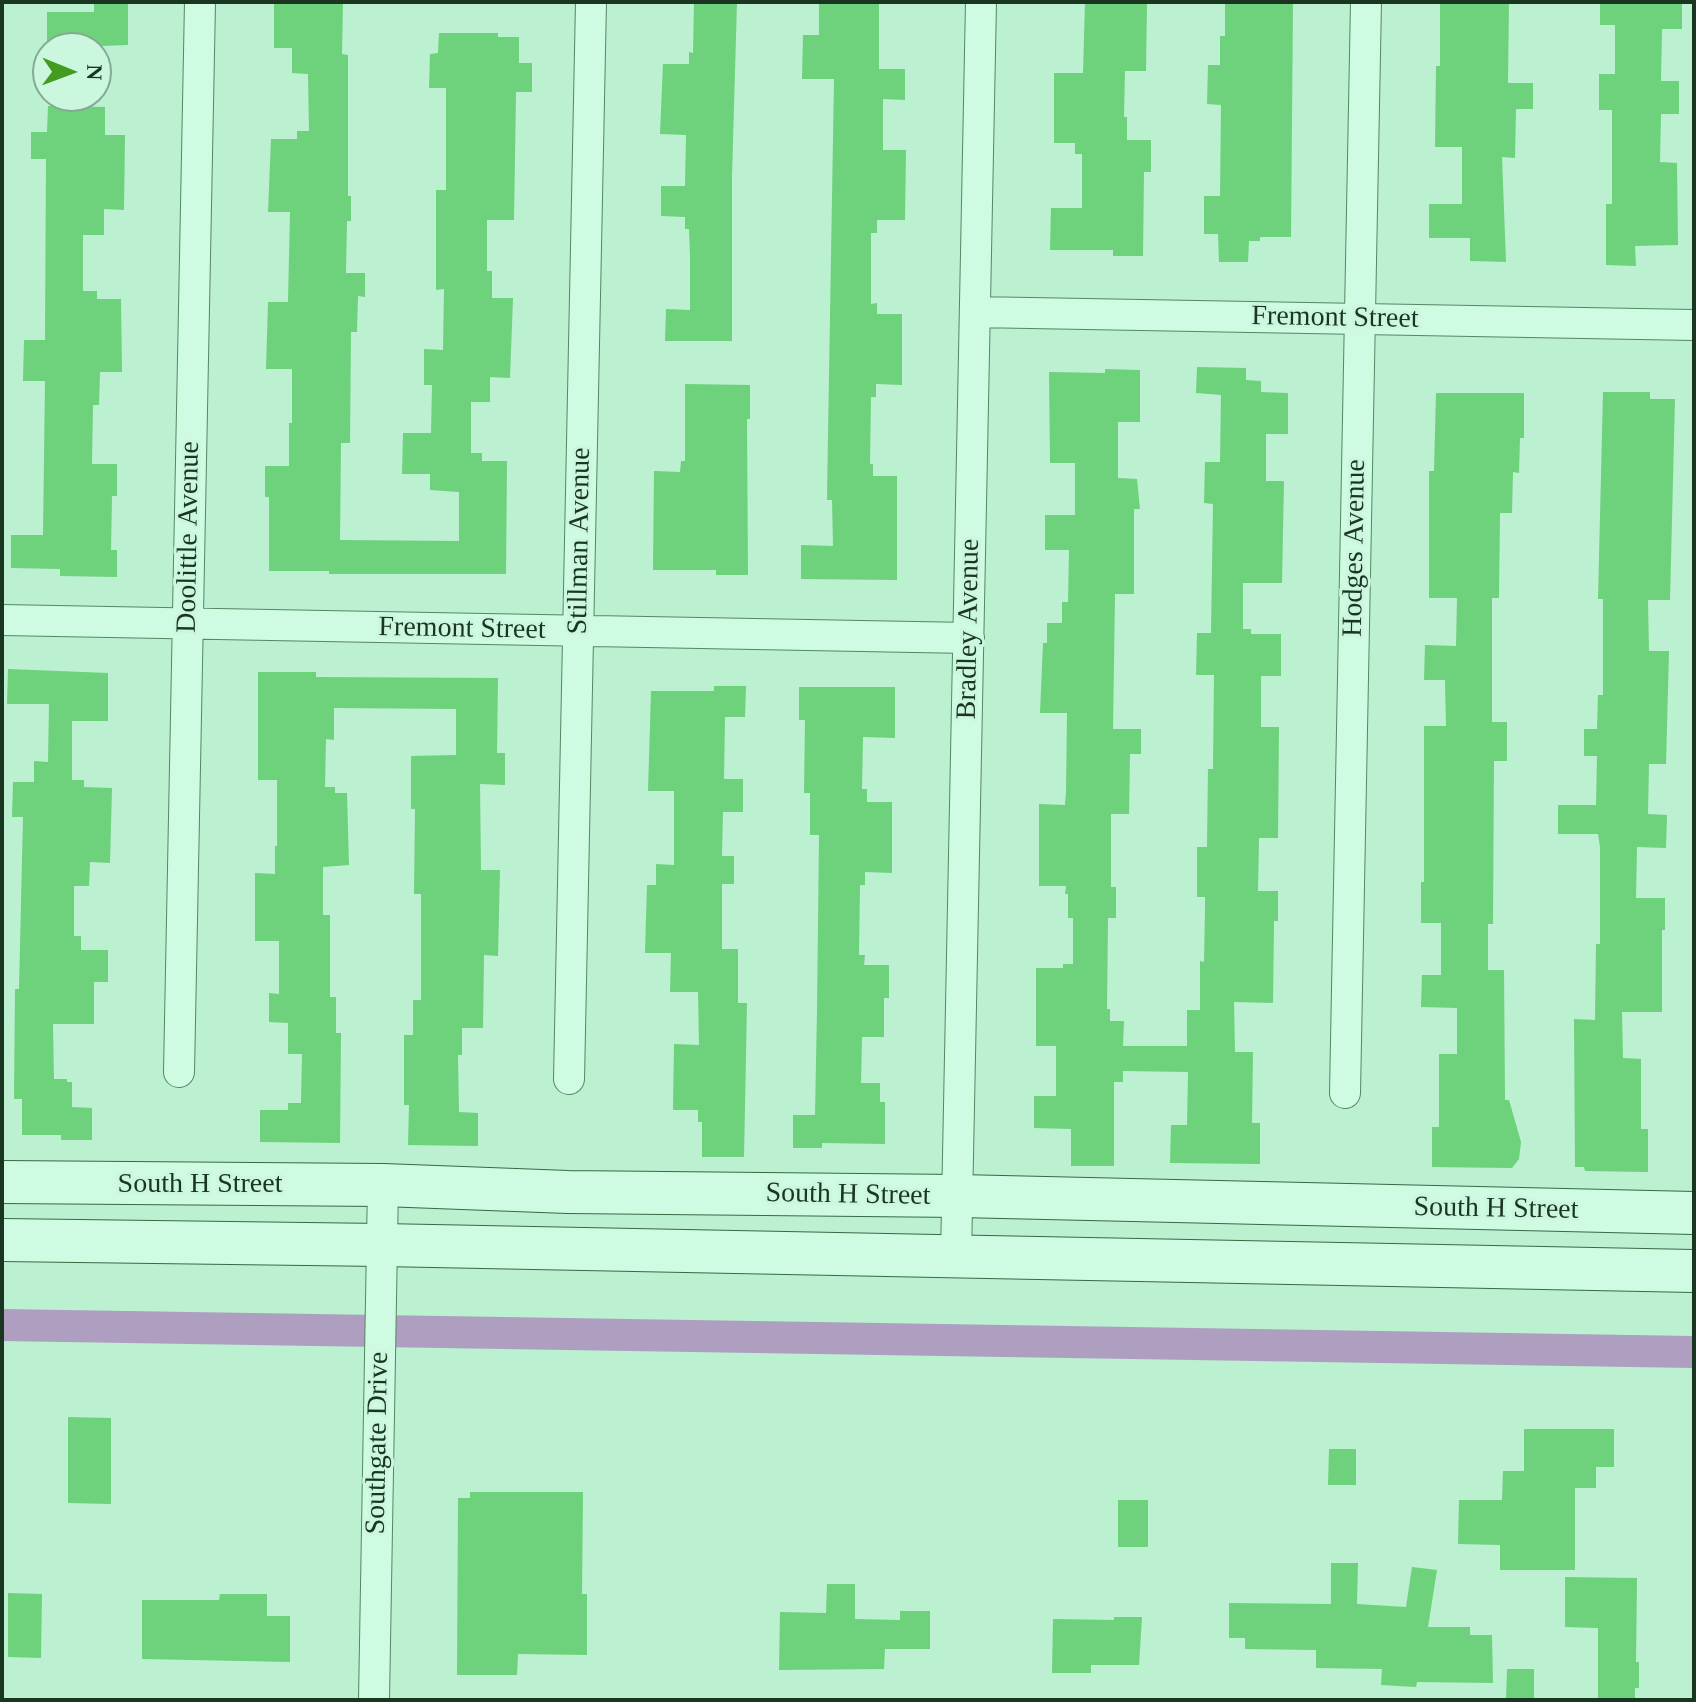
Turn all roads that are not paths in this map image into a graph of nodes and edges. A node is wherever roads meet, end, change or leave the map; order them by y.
1 (200, 2) edge
2 (591, 2) edge
3 (981, 2) edge
4 (1366, 2) edge
5 (975, 312) junction
6 (1360, 319) junction
7 (1694, 325) edge
8 (2, 620) edge
9 (188, 624) junction
10 (578, 631) junction
11 (969, 638) junction
12 (179, 1072) dead end
13 (569, 1079) dead end
14 (1345, 1093) dead end
15 (2, 1182) edge
16 (383, 1185) junction
17 (959, 1196) junction
18 (1694, 1213) edge
19 (2, 1240) edge
20 (382, 1245) junction
21 (956, 1256) junction
22 (1694, 1271) edge
23 (374, 1700) edge

1 - 9 street, Doolittle Avenue
2 - 10 street, Stillman Avenue
3 - 5 street, Bradley Avenue
4 - 6 street, Hodges Avenue
5 - 6 street, Fremont Street
5 - 11 street, Bradley Avenue
6 - 7 street, Fremont Street
6 - 14 street, Hodges Avenue
8 - 9 street, Fremont Street
9 - 10 street, Fremont Street
9 - 12 street, Doolittle Avenue
10 - 11 street, Fremont Street
10 - 13 street, Stillman Avenue
11 - 17 street, Bradley Avenue
15 - 16 street, South H Street
16 - 17 street, South H Street
16 - 20 street, Southgate Drive
17 - 18 street, South H Street
17 - 21 street, Bradley Avenue
19 - 20 street, South H Street
20 - 21 street, South H Street
20 - 23 street, Southgate Drive
21 - 22 street, South H Street

